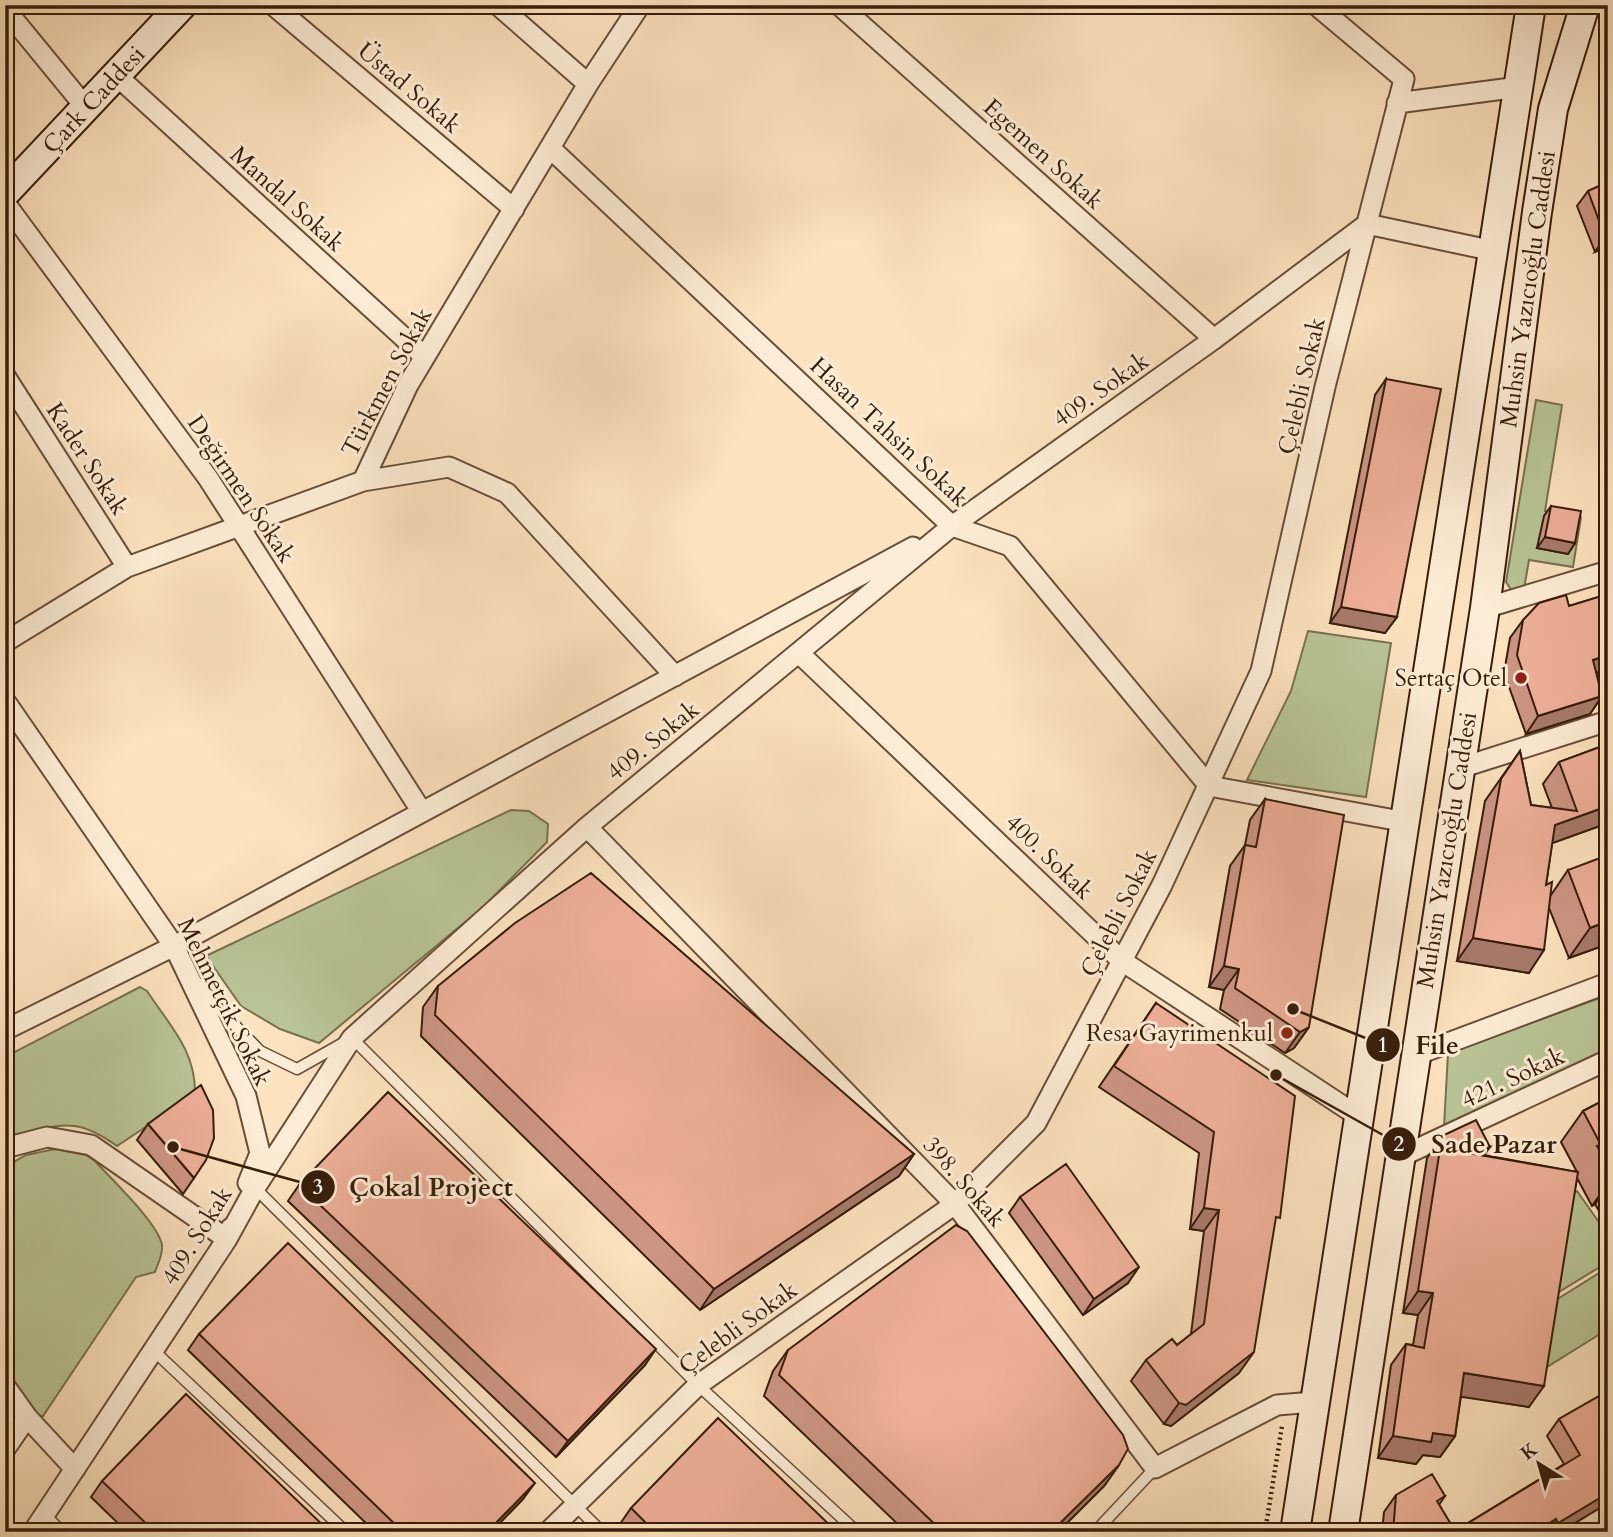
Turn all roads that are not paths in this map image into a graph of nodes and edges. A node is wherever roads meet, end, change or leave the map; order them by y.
1 (182, 5) edge
2 (273, 5) edge
3 (498, 5) edge
4 (639, 5) edge
5 (839, 5) edge
6 (1316, 5) edge
7 (1531, 5) edge
8 (1585, 5) edge
9 (5, 9) edge
10 (117, 76) junction
11 (588, 84) junction
12 (1519, 87) junction
13 (1397, 103) junction
14 (87, 109) junction
15 (550, 148) junction
16 (5, 193) edge
17 (5, 203) edge
18 (514, 209) junction
19 (1367, 224) junction
20 (1494, 251) junction
21 (1214, 339) junction
22 (425, 358) junction
23 (5, 376) edge
24 (363, 481) junction
25 (239, 526) junction
26 (952, 526) junction
27 (127, 567) junction
28 (1608, 571) edge
29 (1485, 608) junction
30 (5, 642) edge
31 (799, 653) junction
32 (675, 676) junction
33 (5, 701) edge
34 (1608, 721) edge
35 (1460, 768) junction
36 (1209, 786) junction
37 (422, 812) junction
38 (1406, 822) junction
39 (587, 827) junction
40 (174, 946) junction
41 (1122, 961) junction
42 (1608, 983) edge
43 (5, 1030) edge
44 (352, 1038) junction
45 (1416, 1055) junction
46 (1608, 1060) edge
47 (1358, 1116) junction
48 (5, 1148) edge
49 (1400, 1157) junction
50 (255, 1188) junction
51 (956, 1203) junction
52 (227, 1239) junction
53 (153, 1350) junction
54 (698, 1385) junction
55 (5, 1387) edge
56 (1314, 1402) junction
57 (27, 1417) junction
58 (5, 1449) edge
59 (1155, 1468) junction
60 (75, 1469) junction
61 (575, 1505) junction
62 (44, 1514) junction
63 (33, 1532) edge
64 (62, 1532) edge
65 (346, 1532) edge
66 (548, 1532) edge
67 (602, 1532) edge
68 (857, 1532) edge
69 (1095, 1532) edge
70 (1295, 1532) edge
71 (1343, 1532) edge

1 - 10 main road, Çark Caddesi
2 - 18 street, Üstad Sokak
3 - 11 street
4 - 11 street, Türkmen Sokak
5 - 21 street, Egemen Sokak
6 - 13 street, Çelebli Sokak
7 - 12 main road, Muhsin Yazıcıoğlu Caddesi
8 - 29 main road, Muhsin Yazıcıoğlu Caddesi
9 - 14 street
10 - 14 main road, Çark Caddesi
10 - 22 street, Mandal Sokak
11 - 15 street, Türkmen Sokak
12 - 13 street
12 - 20 main road, Muhsin Yazıcıoğlu Caddesi
13 - 19 street, Çelebli Sokak
14 - 16 main road, Çark Caddesi
15 - 18 street, Türkmen Sokak
15 - 26 street, Hasan Tahsin Sokak
17 - 25 street, Değirmen Sokak
18 - 22 street, Türkmen Sokak
19 - 20 street
19 - 21 street, 409. Sokak
19 - 36 street, Çelebli Sokak
20 - 38 main road, Muhsin Yazıcıoğlu Caddesi
21 - 26 street, 409. Sokak
22 - 24 street, Türkmen Sokak
23 - 27 street, Kader Sokak
24 - 25 street, Türkmen Sokak
24 - 32 street
25 - 27 street, Türkmen Sokak
25 - 37 street, Değirmen Sokak
26 - 31 street, 409. Sokak
26 - 32 street
26 - 36 street, Hasan Tahsin Sokak
27 - 30 street, Türkmen Sokak
28 - 29 street
29 - 35 main road, Muhsin Yazıcıoğlu Caddesi
31 - 39 street, 409. Sokak
31 - 41 street, 400. Sokak
32 - 37 street
33 - 40 street, Mehmetçik Sokak
34 - 35 street
35 - 45 main road, Muhsin Yazıcıoğlu Caddesi
36 - 38 street
36 - 41 street, Çelebli Sokak
37 - 40 street
38 - 47 main road, Muhsin Yazıcıoğlu Caddesi
39 - 44 street, 409. Sokak
39 - 51 street, 398. Sokak
40 - 43 street
40 - 44 lane
40 - 52 street, Mehmetçik Sokak
41 - 47 street, 400. Sokak
41 - 51 street, Çelebli Sokak
42 - 45 street
44 - 50 street, 409. Sokak
44 - 54 lane
45 - 49 main road, Muhsin Yazıcıoğlu Caddesi
46 - 49 street, 421. Sokak
47 - 56 main road, Muhsin Yazıcıoğlu Caddesi
48 - 52 street
49 - 71 main road, Muhsin Yazıcıoğlu Caddesi
50 - 52 street, 409. Sokak
50 - 61 lane
51 - 54 street, Çelebli Sokak
51 - 59 street, 398. Sokak
52 - 53 street, 409. Sokak
53 - 60 street, 409. Sokak
53 - 65 lane
54 - 61 street, Çelebli Sokak
54 - 68 lane
55 - 57 street
56 - 59 street
56 - 70 main road, Muhsin Yazıcıoğlu Caddesi
57 - 58 street
57 - 60 street
59 - 69 lane
60 - 62 street, 409. Sokak
61 - 66 street, Çelebli Sokak
61 - 67 lane
62 - 63 street, 409. Sokak
62 - 64 lane

